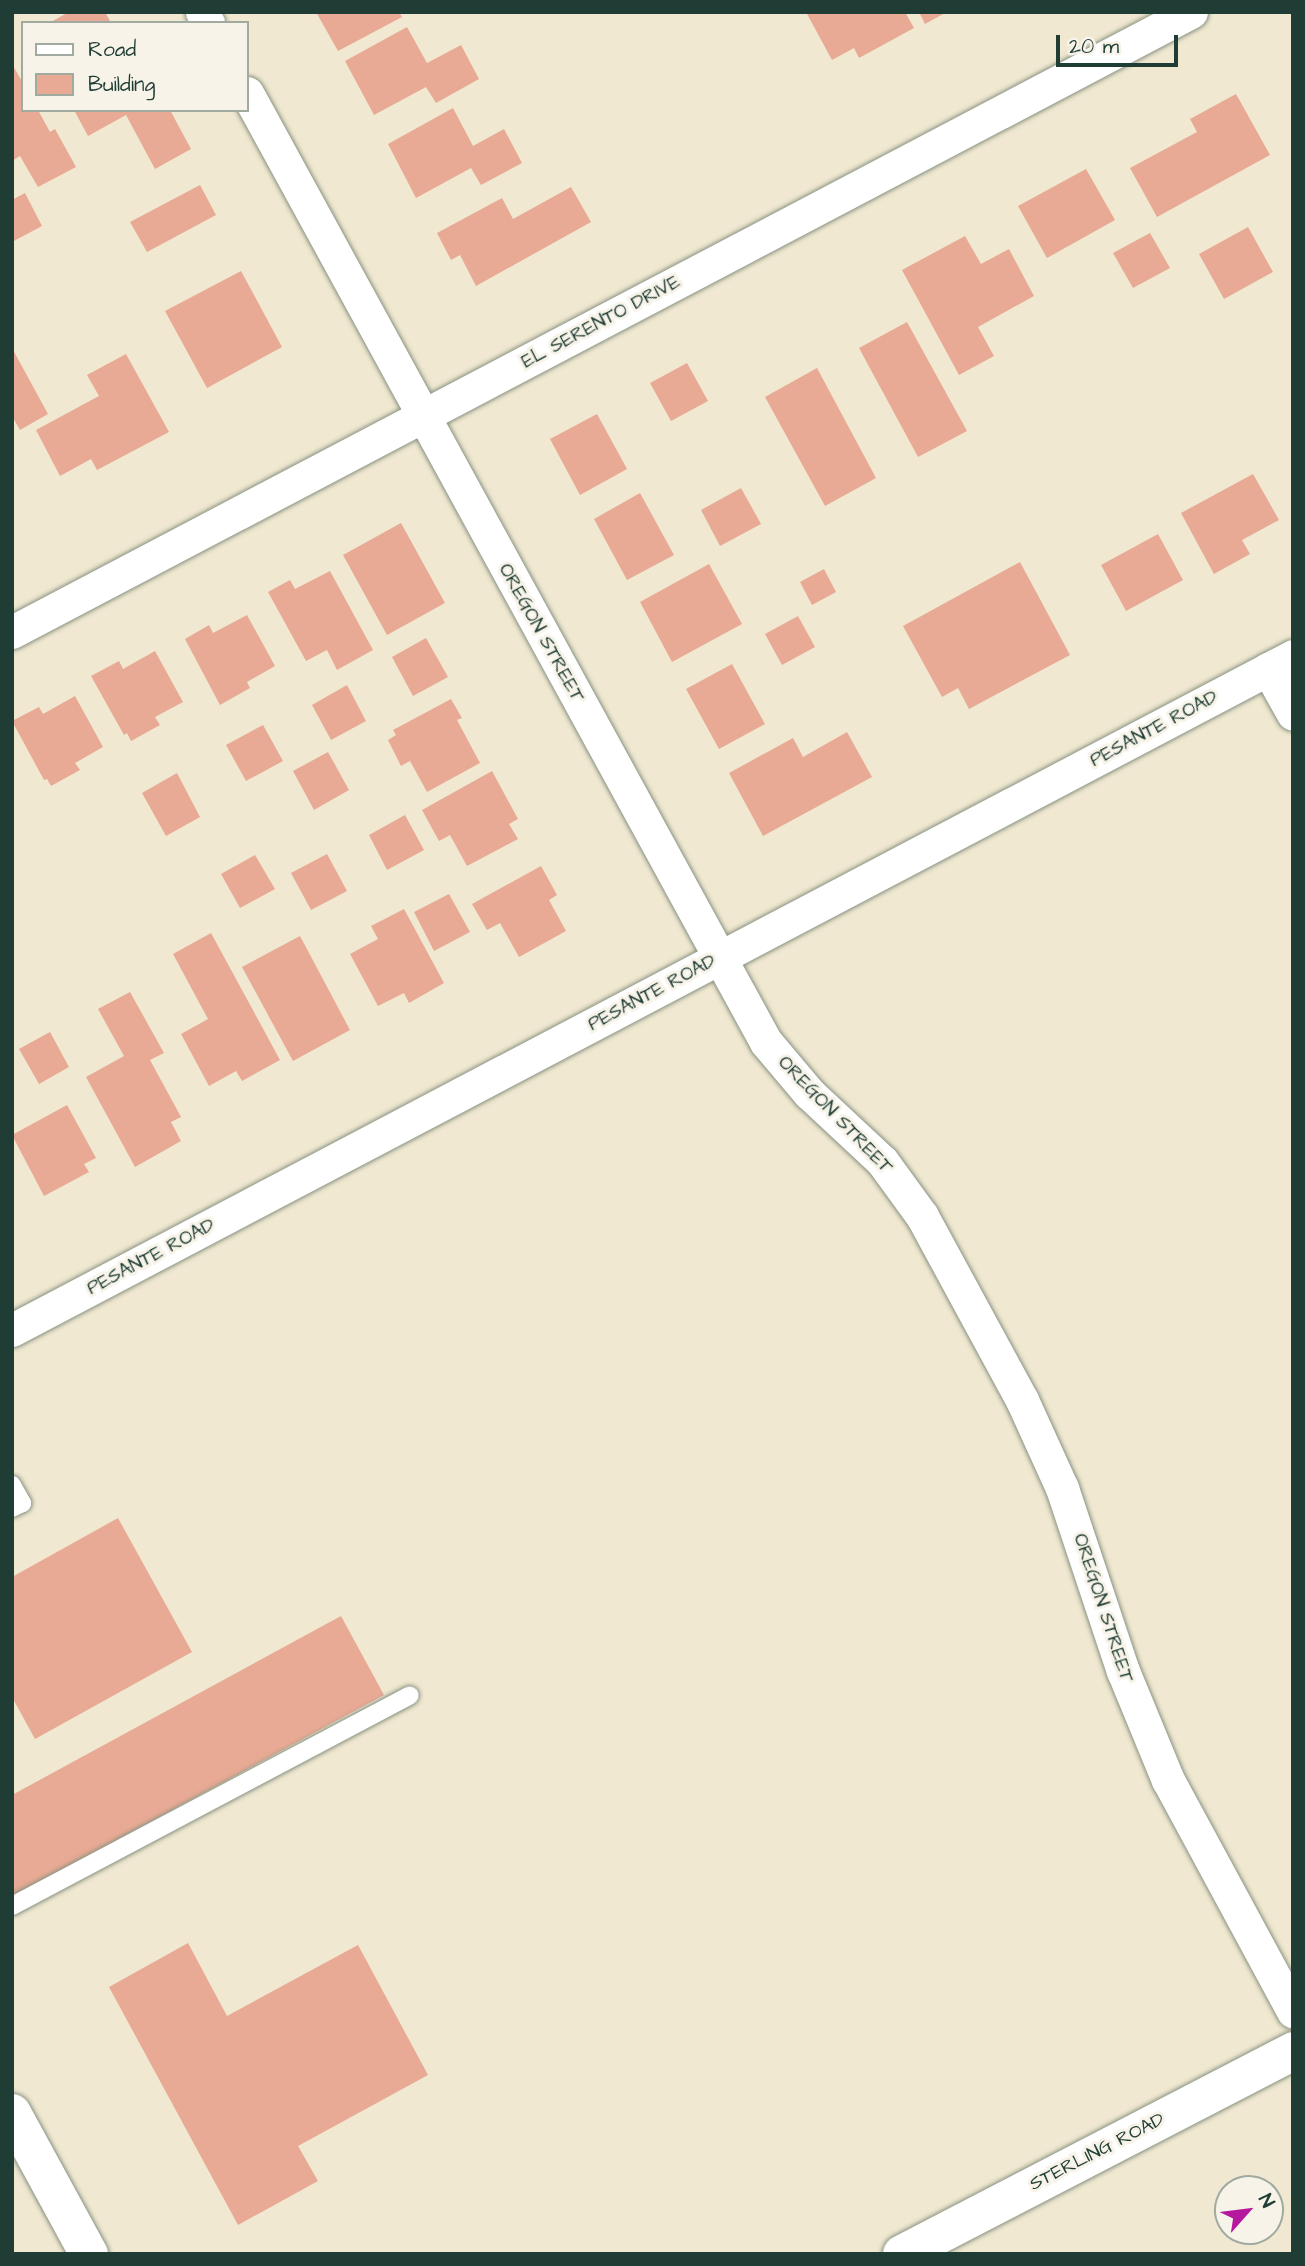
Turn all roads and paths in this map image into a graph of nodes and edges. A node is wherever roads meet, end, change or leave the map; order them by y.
1 (1191, 12) edge
2 (248, 95) edge
3 (423, 416) junction
4 (12, 632) edge
5 (1281, 663) edge
6 (1293, 714) edge
7 (719, 958) junction
8 (12, 1330) edge
9 (12, 1485) edge
10 (12, 1508) edge
11 (410, 1695) dead end
12 (12, 1906) edge
13 (1293, 2011) edge
14 (1293, 2051) edge
15 (12, 2113) edge
16 (89, 2254) edge
17 (902, 2254) edge

1 - 3 street, EL SERENTO DRIVE
2 - 3 street, OREGON STREET
3 - 4 street, EL SERENTO DRIVE
3 - 7 street, OREGON STREET
5 - 6 street
5 - 7 street, PESANTE ROAD
7 - 8 street, PESANTE ROAD
7 - 13 street, OREGON STREET
9 - 10 lane
11 - 12 lane
14 - 17 street, STERLING ROAD
15 - 16 street

